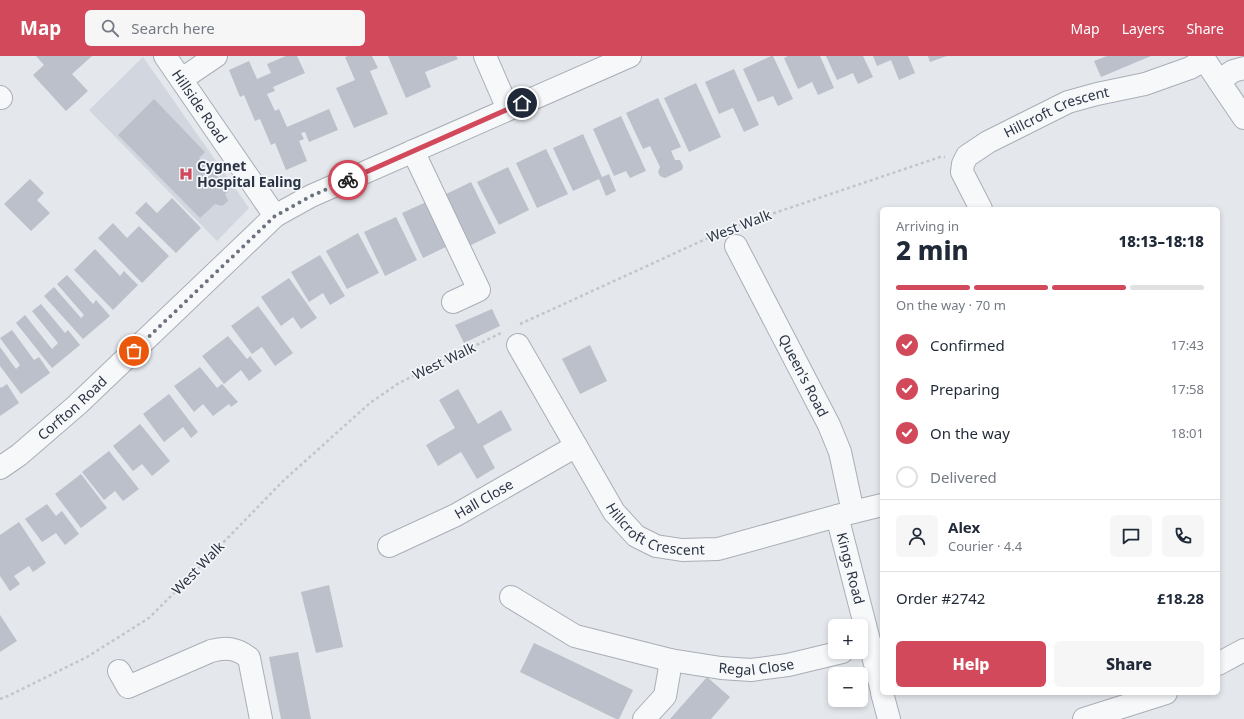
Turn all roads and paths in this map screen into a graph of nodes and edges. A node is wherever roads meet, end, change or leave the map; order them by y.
1 (165, 56) edge
2 (216, 56) edge
3 (485, 56) edge
4 (630, 56) edge
5 (1203, 58) edge
6 (1244, 68) edge
7 (182, 79) junction
8 (1219, 81) junction
9 (508, 109) junction
10 (1244, 118) edge
11 (413, 151) junction
12 (968, 156) junction
13 (980, 207) edge
14 (275, 216) junction
15 (733, 233) junction
16 (453, 302) dead end
17 (512, 334) junction
18 (576, 446) junction
19 (0, 468) edge
20 (880, 505) edge
21 (845, 514) junction
22 (390, 546) dead end
23 (511, 597) dead end
24 (861, 619) edge
25 (1244, 650) edge
26 (868, 654) edge
27 (828, 655) edge
28 (670, 660) junction
29 (1220, 663) edge
30 (119, 671) dead end
31 (880, 687) edge
32 (883, 695) edge
33 (1160, 695) edge
34 (0, 699) edge
35 (261, 719) edge
36 (644, 719) edge
37 (889, 719) edge
38 (1084, 719) edge

1 - 7 street, Hillside Road
2 - 7 street
3 - 9 street
4 - 9 street, Corfton Road
5 - 8 street
5 - 12 street, Hillcroft Crescent
6 - 8 street
7 - 14 street, Hillside Road
8 - 10 street
9 - 11 street, Corfton Road
11 - 14 street, Corfton Road
11 - 16 street
12 - 13 street
12 - 15 path, West Walk
14 - 19 street, Corfton Road
15 - 17 path, West Walk
15 - 21 street, Queen's Road
17 - 18 street, Hillcroft Crescent
17 - 34 path, West Walk
18 - 21 street, Hillcroft Crescent
18 - 22 street, Hall Close
20 - 21 street, Hillcroft Crescent
21 - 24 street, Kings Road
23 - 28 street, Regal Close
25 - 29 street
26 - 31 street, Kings Road
27 - 28 street, Regal Close
28 - 36 street
30 - 35 street
32 - 37 street, Kings Road
33 - 38 street

